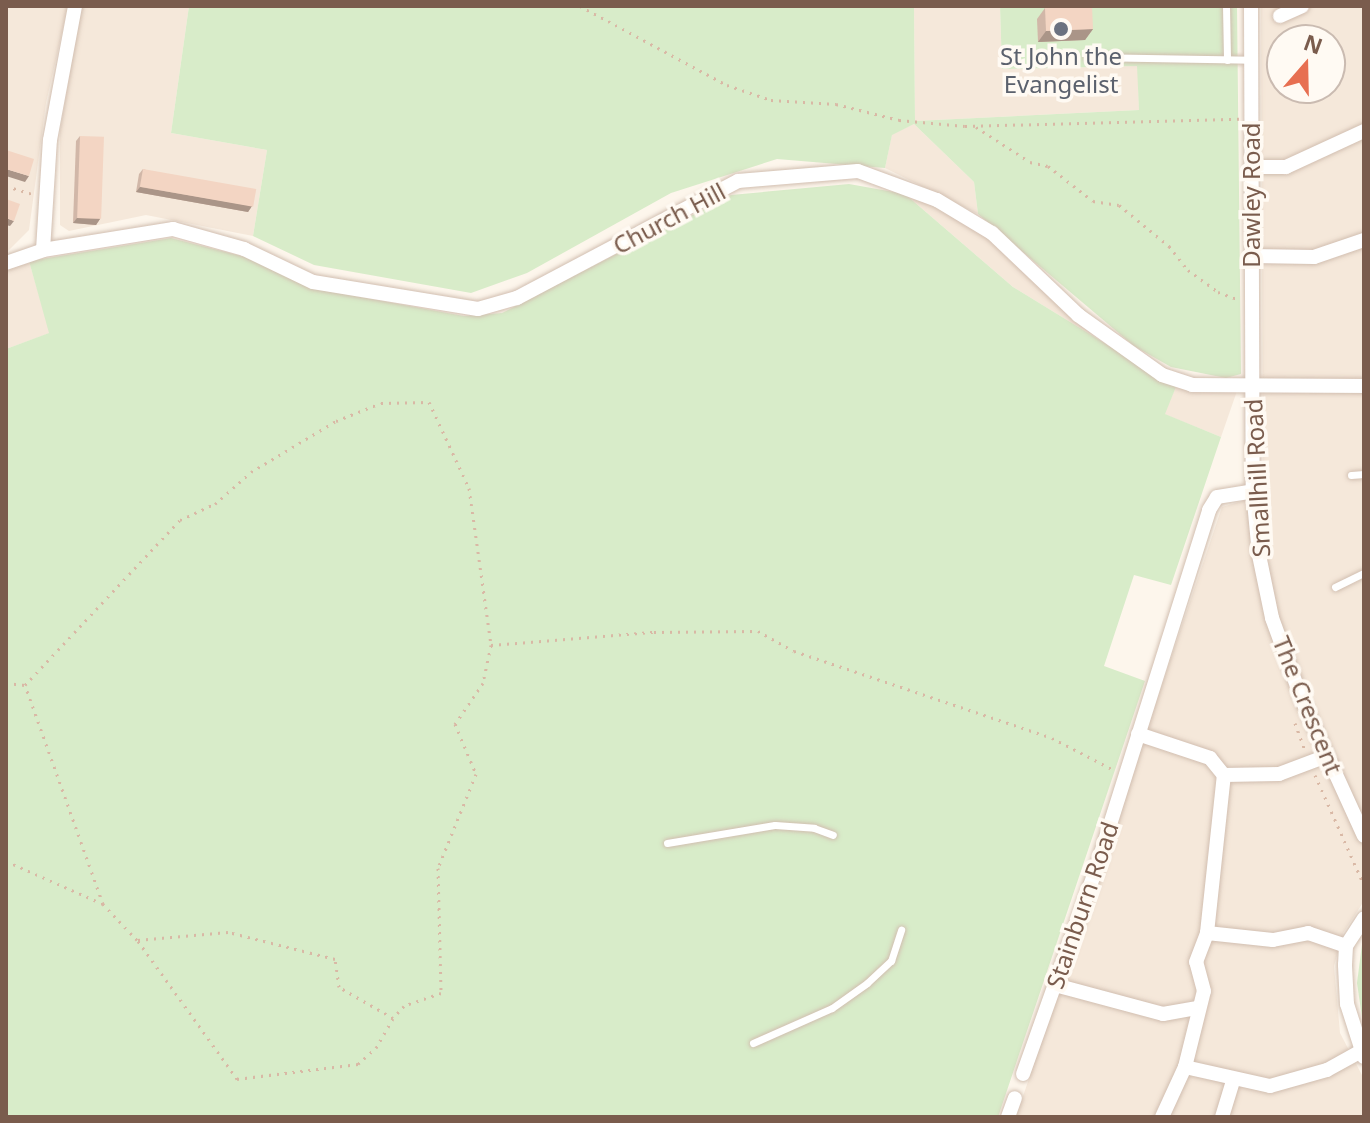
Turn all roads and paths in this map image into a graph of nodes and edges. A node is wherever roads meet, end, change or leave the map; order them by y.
1 (75, 6) edge
2 (580, 6) edge
3 (1226, 6) edge
4 (1251, 6) edge
5 (1302, 6) edge
6 (1280, 16) dead end
7 (1087, 57) dead end
8 (1227, 60) junction
9 (1251, 60) junction
10 (1250, 118) junction
11 (974, 126) junction
12 (1364, 131) edge
13 (1251, 167) junction
14 (6, 186) edge
15 (47, 199) junction
16 (1364, 240) edge
17 (43, 250) junction
18 (1252, 256) junction
19 (6, 263) edge
20 (1252, 304) junction
21 (1252, 385) junction
22 (1364, 386) edge
23 (1364, 474) edge
24 (1351, 475) dead end
25 (1253, 491) junction
26 (1364, 573) edge
27 (1335, 587) dead end
28 (1272, 618) joint
29 (491, 645) junction
30 (6, 683) edge
31 (25, 685) junction
32 (1302, 700) junction
33 (1138, 734) junction
34 (1327, 756) junction
35 (1309, 763) junction
36 (1224, 775) junction
37 (1125, 776) junction
38 (833, 835) dead end
39 (1364, 836) edge
40 (667, 843) dead end
41 (6, 861) edge
42 (1364, 885) edge
43 (103, 904) junction
44 (1364, 918) edge
45 (901, 930) dead end
46 (1207, 933) junction
47 (137, 940) junction
48 (1346, 946) junction
49 (1055, 985) junction
50 (1197, 1008) junction
51 (393, 1018) junction
52 (753, 1043) dead end
53 (1362, 1054) edge
54 (1185, 1067) junction
55 (1023, 1074) dead end
56 (1233, 1082) junction
57 (1015, 1098) dead end
58 (1008, 1117) edge
59 (1162, 1117) edge
60 (1222, 1117) edge

1 - 15 street
2 - 11 path
3 - 8 lane
4 - 9 street, Dawley Road
5 - 6 street
7 - 8 lane
8 - 9 lane
9 - 10 street, Dawley Road
10 - 11 path
10 - 13 street, Dawley Road
11 - 20 path
12 - 13 street
13 - 18 street, Dawley Road
14 - 15 path
15 - 17 street
16 - 18 street
17 - 19 street, Church Hill
17 - 21 street, Church Hill
18 - 20 street, Dawley Road
20 - 21 street, Dawley Road
21 - 22 street, Church Hill
21 - 25 street, Smallhill Road
23 - 24 lane
25 - 28 street, Smallhill Road
25 - 33 street, Stainburn Road
26 - 27 lane
28 - 32 street, The Crescent
29 - 31 path
29 - 37 path
29 - 51 path
30 - 31 path
31 - 43 path
32 - 34 street, The Crescent
32 - 35 path
33 - 36 street
33 - 37 street, Stainburn Road
34 - 35 street
34 - 39 street, The Crescent
35 - 36 street
35 - 42 path
36 - 46 street
37 - 49 street, Stainburn Road
38 - 40 lane
41 - 43 path
43 - 47 path
44 - 48 street
45 - 52 lane
46 - 48 street
46 - 50 street
47 - 51 path
47 - 51 path
48 - 53 street
49 - 50 street
49 - 55 street, Stainburn Road
50 - 54 street
53 - 56 street
54 - 56 street
54 - 59 street
56 - 60 street
57 - 58 street

